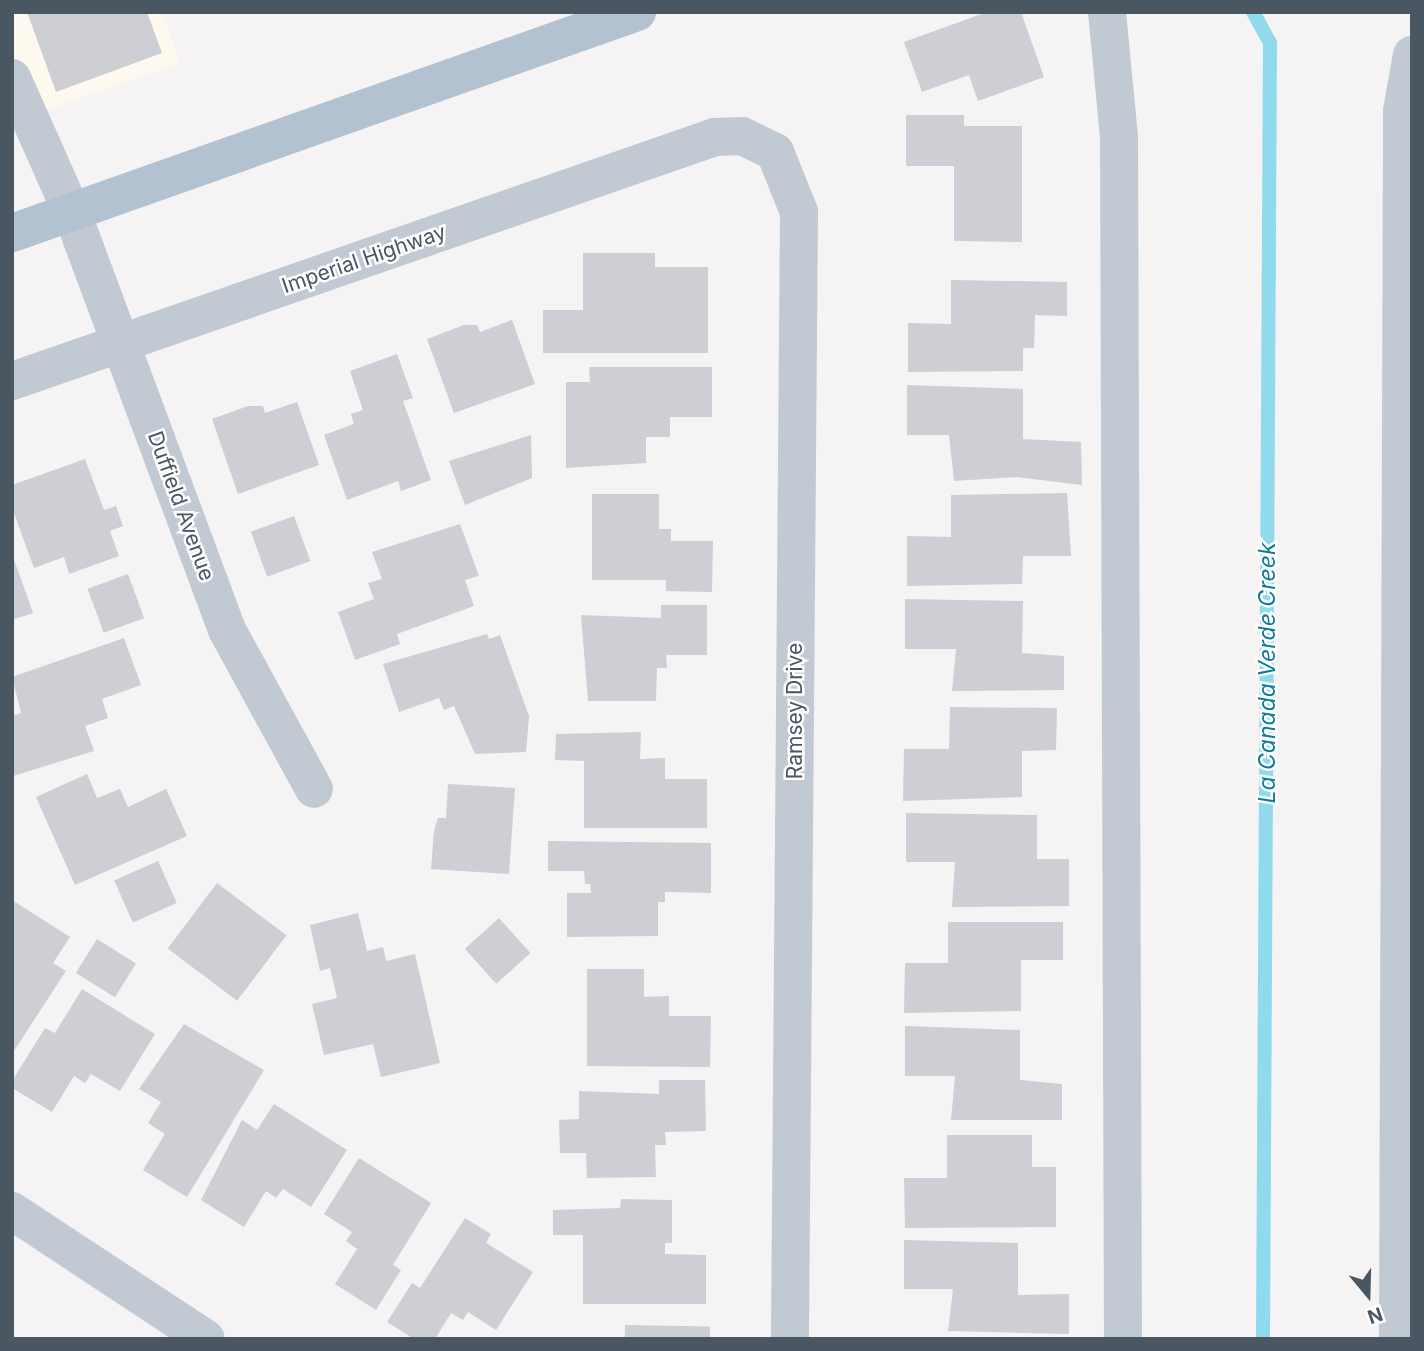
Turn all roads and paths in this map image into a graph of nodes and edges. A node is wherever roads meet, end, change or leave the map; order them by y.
1 (636, 12) edge
2 (1107, 12) edge
3 (1412, 55) edge
4 (12, 78) edge
5 (716, 137) joint
6 (72, 213) junction
7 (12, 233) edge
8 (120, 343) junction
9 (12, 381) edge
10 (314, 789) dead end
11 (12, 1211) edge
12 (206, 1339) edge
13 (790, 1339) edge
14 (1123, 1339) edge
15 (1398, 1339) edge

1 - 6 main road
2 - 14 street
3 - 15 street
4 - 6 street, Duffield Avenue
5 - 8 street, Imperial Highway
5 - 13 street, Ramsey Drive
6 - 7 main road
6 - 8 street, Duffield Avenue
8 - 9 street, Imperial Highway
8 - 10 street, Duffield Avenue
11 - 12 street

